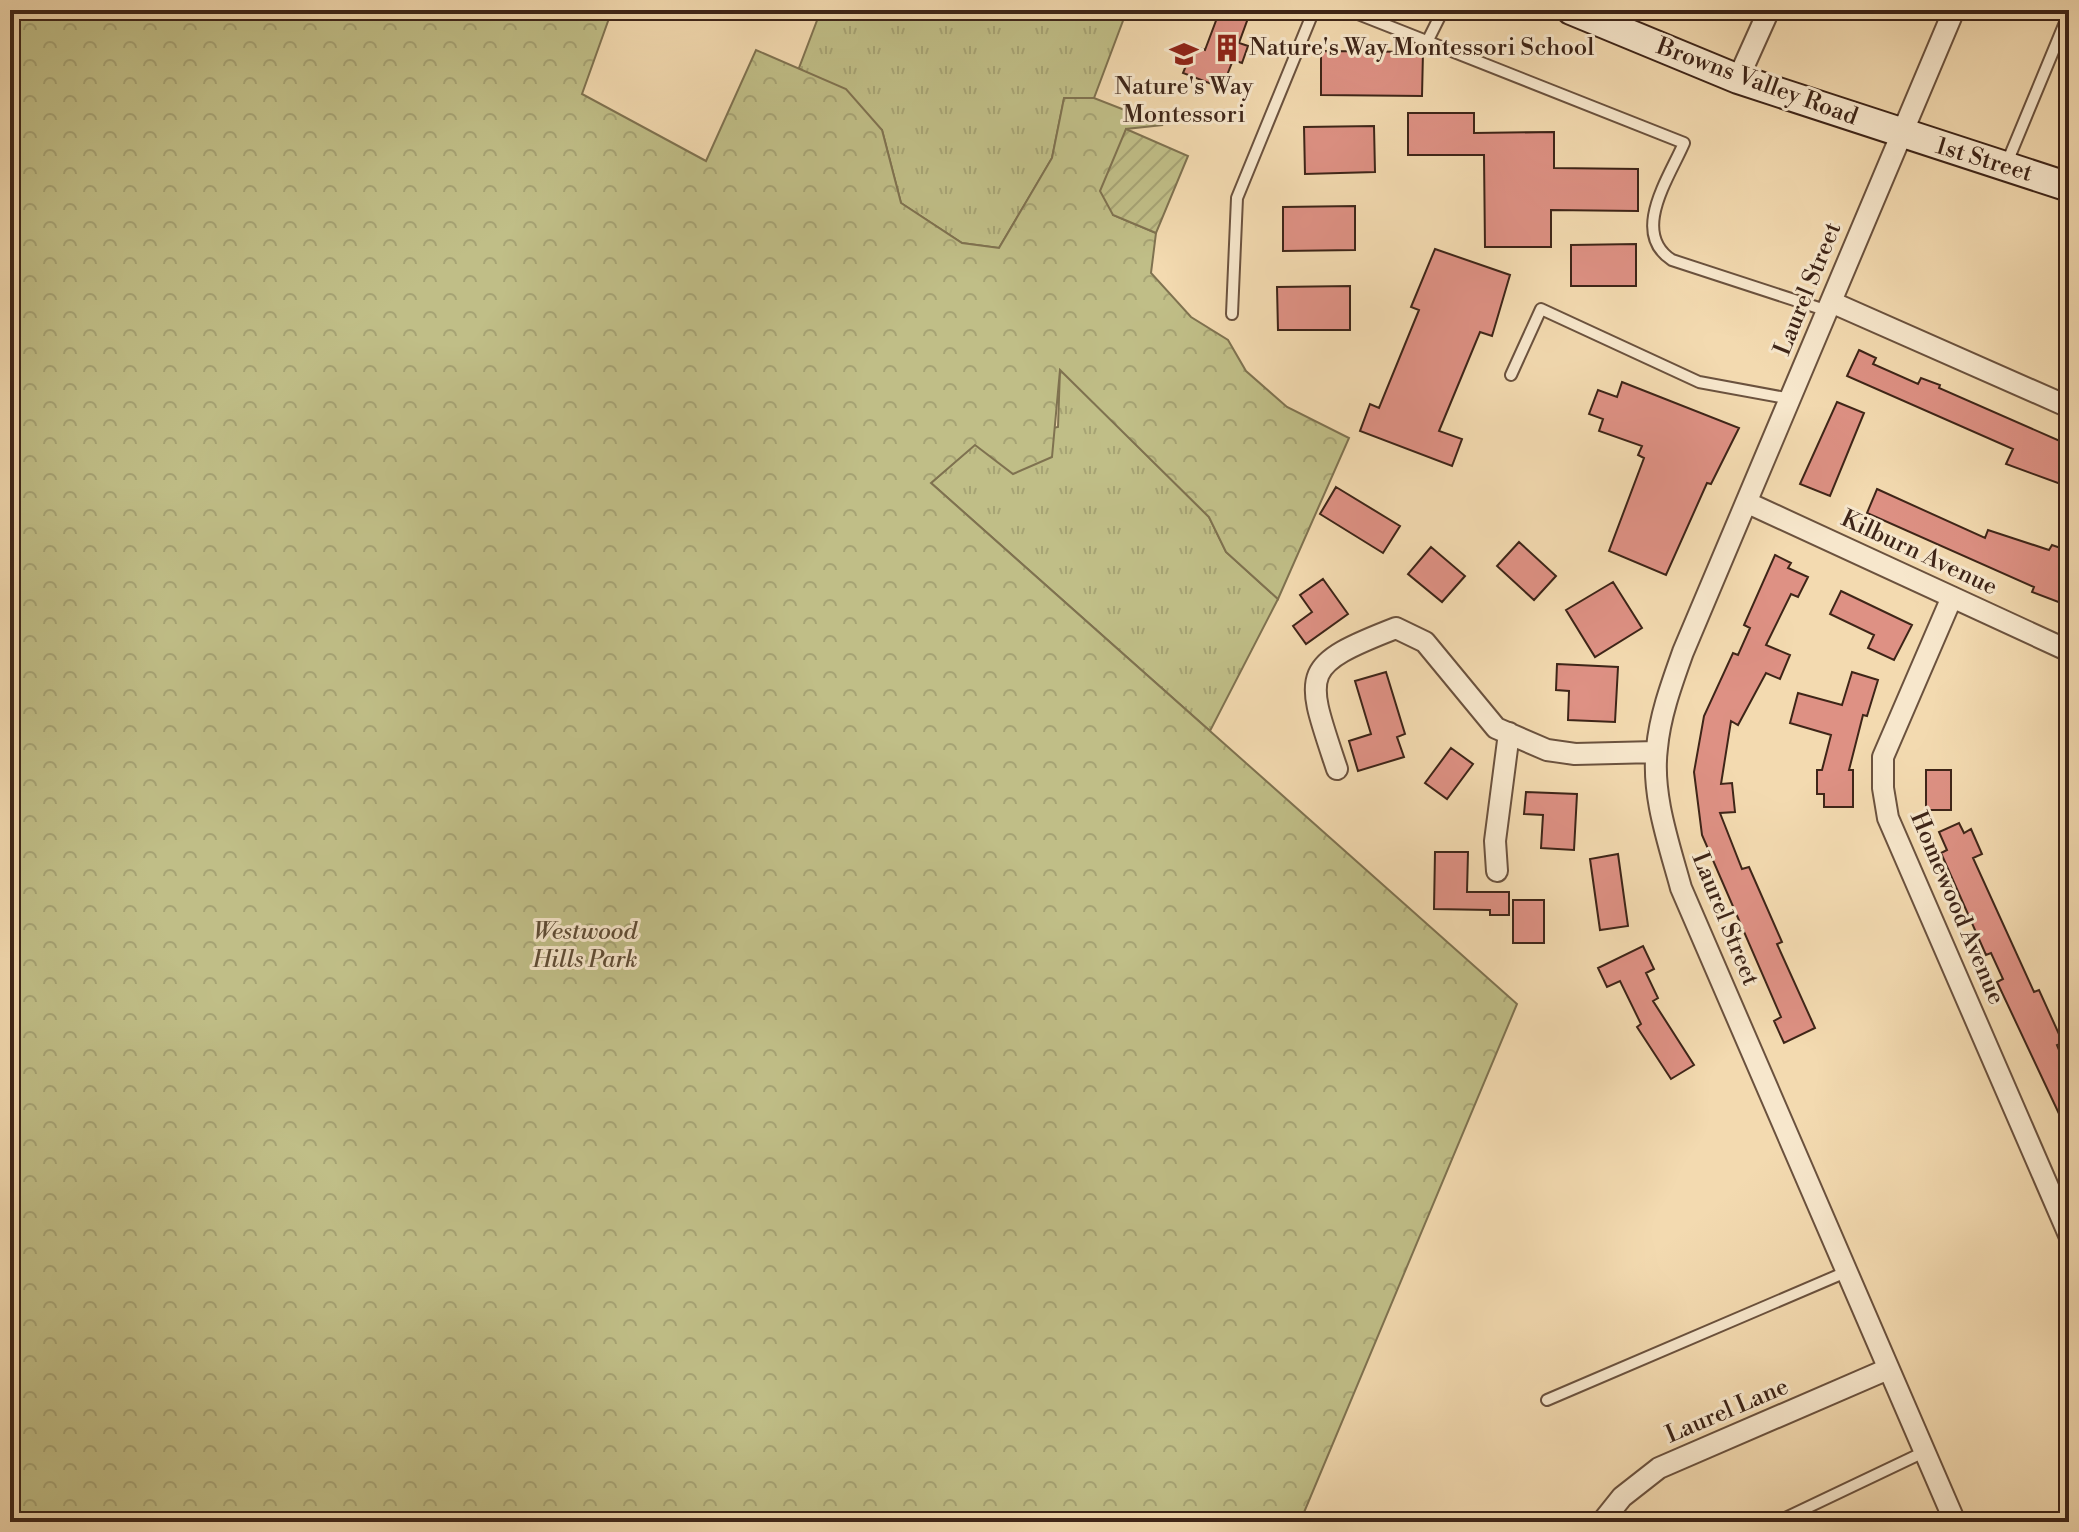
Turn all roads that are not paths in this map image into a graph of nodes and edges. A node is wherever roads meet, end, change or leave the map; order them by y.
1 (1314, 10) edge
2 (1348, 10) edge
3 (1443, 10) edge
4 (1571, 10) edge
5 (1769, 10) edge
6 (1954, 10) edge
7 (2069, 13) edge
8 (1427, 42) junction
9 (1738, 79) junction
10 (1897, 139) junction
11 (2005, 166) junction
12 (2069, 187) edge
13 (1829, 306) junction
14 (1232, 314) dead end
15 (1511, 375) dead end
16 (1791, 399) junction
17 (2069, 407) edge
18 (1748, 503) junction
19 (1952, 597) junction
20 (2069, 651) edge
21 (1509, 733) junction
22 (1656, 752) junction
23 (1337, 769) dead end
24 (1497, 871) dead end
25 (2069, 1235) edge
26 (1846, 1272) junction
27 (1888, 1369) junction
28 (1547, 1400) dead end
29 (1924, 1452) junction
30 (1602, 1522) edge
31 (1777, 1522) edge
32 (1955, 1522) edge

1 - 14 lane
2 - 8 lane
3 - 8 lane
4 - 9 main road, Browns Valley Road
5 - 9 street
6 - 10 street, Laurel Street
7 - 11 lane
8 - 13 lane
9 - 10 main road, Browns Valley Road
10 - 11 main road, 1st Street
10 - 13 street, Laurel Street
11 - 12 main road, 1st Street
13 - 16 street, Laurel Street
13 - 17 street
15 - 16 lane
16 - 18 street, Laurel Street
18 - 19 street, Kilburn Avenue
18 - 22 street, Laurel Street
19 - 20 street, Kilburn Avenue
19 - 25 street, Homewood Avenue
21 - 22 street
21 - 23 street
21 - 24 street
22 - 26 street, Laurel Street
26 - 27 street, Laurel Street
26 - 28 lane
27 - 29 street, Laurel Street
27 - 30 street, Laurel Lane
29 - 31 lane
29 - 32 street, Laurel Street

